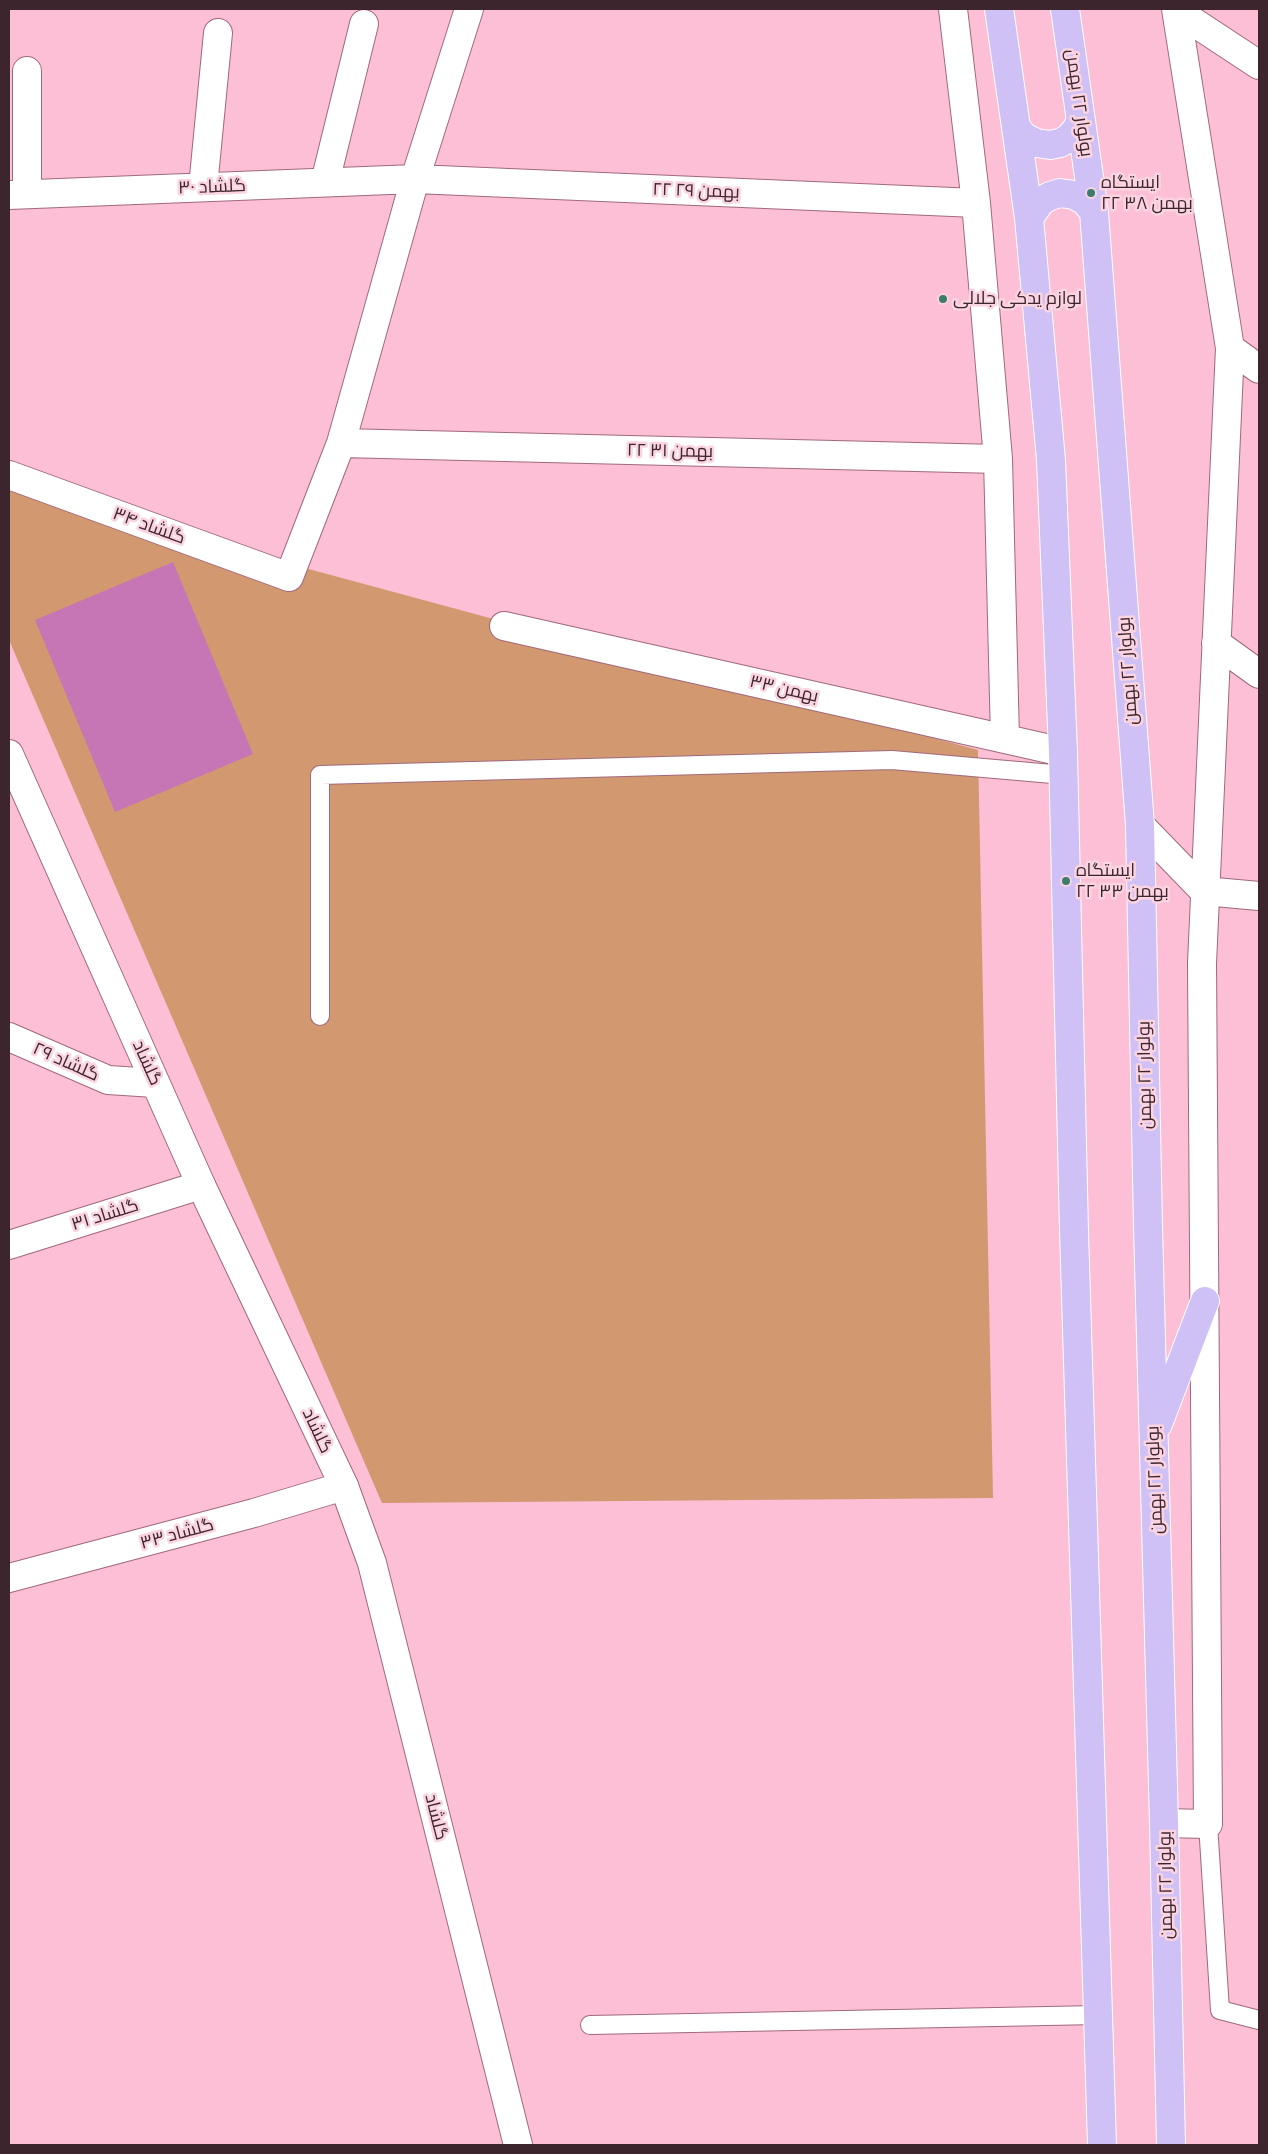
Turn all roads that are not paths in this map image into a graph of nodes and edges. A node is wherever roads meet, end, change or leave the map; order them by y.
1 (469, 9) edge
2 (953, 9) edge
3 (1000, 9) edge
4 (1065, 9) edge
5 (1176, 10) edge
6 (364, 24) dead end
7 (218, 33) dead end
8 (1259, 65) edge
9 (27, 71) dead end
10 (1081, 120) junction
11 (1016, 126) junction
12 (415, 178) junction
13 (325, 182) junction
14 (203, 187) junction
15 (18, 195) edge
16 (976, 203) junction
17 (1094, 212) junction
18 (1029, 218) junction
19 (1230, 348) junction
20 (1259, 369) edge
21 (341, 443) junction
22 (998, 459) junction
23 (9, 475) edge
24 (504, 626) dead end
25 (1216, 643) junction
26 (1259, 674) edge
27 (1005, 739) junction
28 (9, 754) edge
29 (1063, 764) junction
30 (1140, 825) junction
31 (1204, 891) junction
32 (1259, 896) edge
33 (320, 1016) dead end
34 (9, 1037) edge
35 (155, 1083) junction
36 (201, 1186) junction
37 (9, 1245) edge
38 (1205, 1301) junction
39 (1153, 1437) junction
40 (344, 1486) junction
41 (9, 1578) edge
42 (1164, 1823) junction
43 (1208, 1824) junction
44 (1098, 2016) junction
45 (1259, 2020) edge
46 (590, 2025) dead end
47 (518, 2145) edge
48 (1102, 2145) edge
49 (1171, 2145) edge

1 - 12 street
2 - 16 street
3 - 11 main road
4 - 10 main road, بولوار ۲۲ بهمن
5 - 8 street
5 - 19 street
6 - 13 street
7 - 14 street
9 - 15 street
10 - 11 main road
10 - 17 main road, بولوار ۲۲ بهمن
11 - 18 main road
12 - 13 street, گلشاد ۳۰
12 - 16 street, ۲۲ بهمن ۲۹
12 - 21 street
13 - 14 street, گلشاد ۳۰
14 - 15 street, گلشاد ۳۰
16 - 22 street
17 - 18 main road
17 - 30 main road, بولوار ۲۲ بهمن
18 - 29 main road
19 - 20 street
19 - 25 street
21 - 22 street, ۲۲ بهمن ۳۱
21 - 23 street, گلشاد ۳۴
22 - 27 street
24 - 27 street, بهمن ۳۳
25 - 26 street
25 - 31 street
27 - 29 street, بهمن ۳۳
28 - 35 street, گلشاد
29 - 33 lane
29 - 44 main road
30 - 31 street
30 - 39 main road, بولوار ۲۲ بهمن
31 - 32 street
31 - 38 street
34 - 35 street, گلشاد ۲۹
35 - 36 street, گلشاد
36 - 37 street, گلشاد ۳۱
36 - 40 street, گلشاد
38 - 39 main road
38 - 43 street
39 - 42 main road, بولوار ۲۲ بهمن
40 - 41 street, گلشاد ۳۳
40 - 47 street, گلشاد
42 - 43 street
42 - 49 main road, بولوار ۲۲ بهمن
43 - 45 lane
44 - 46 lane
44 - 48 main road

